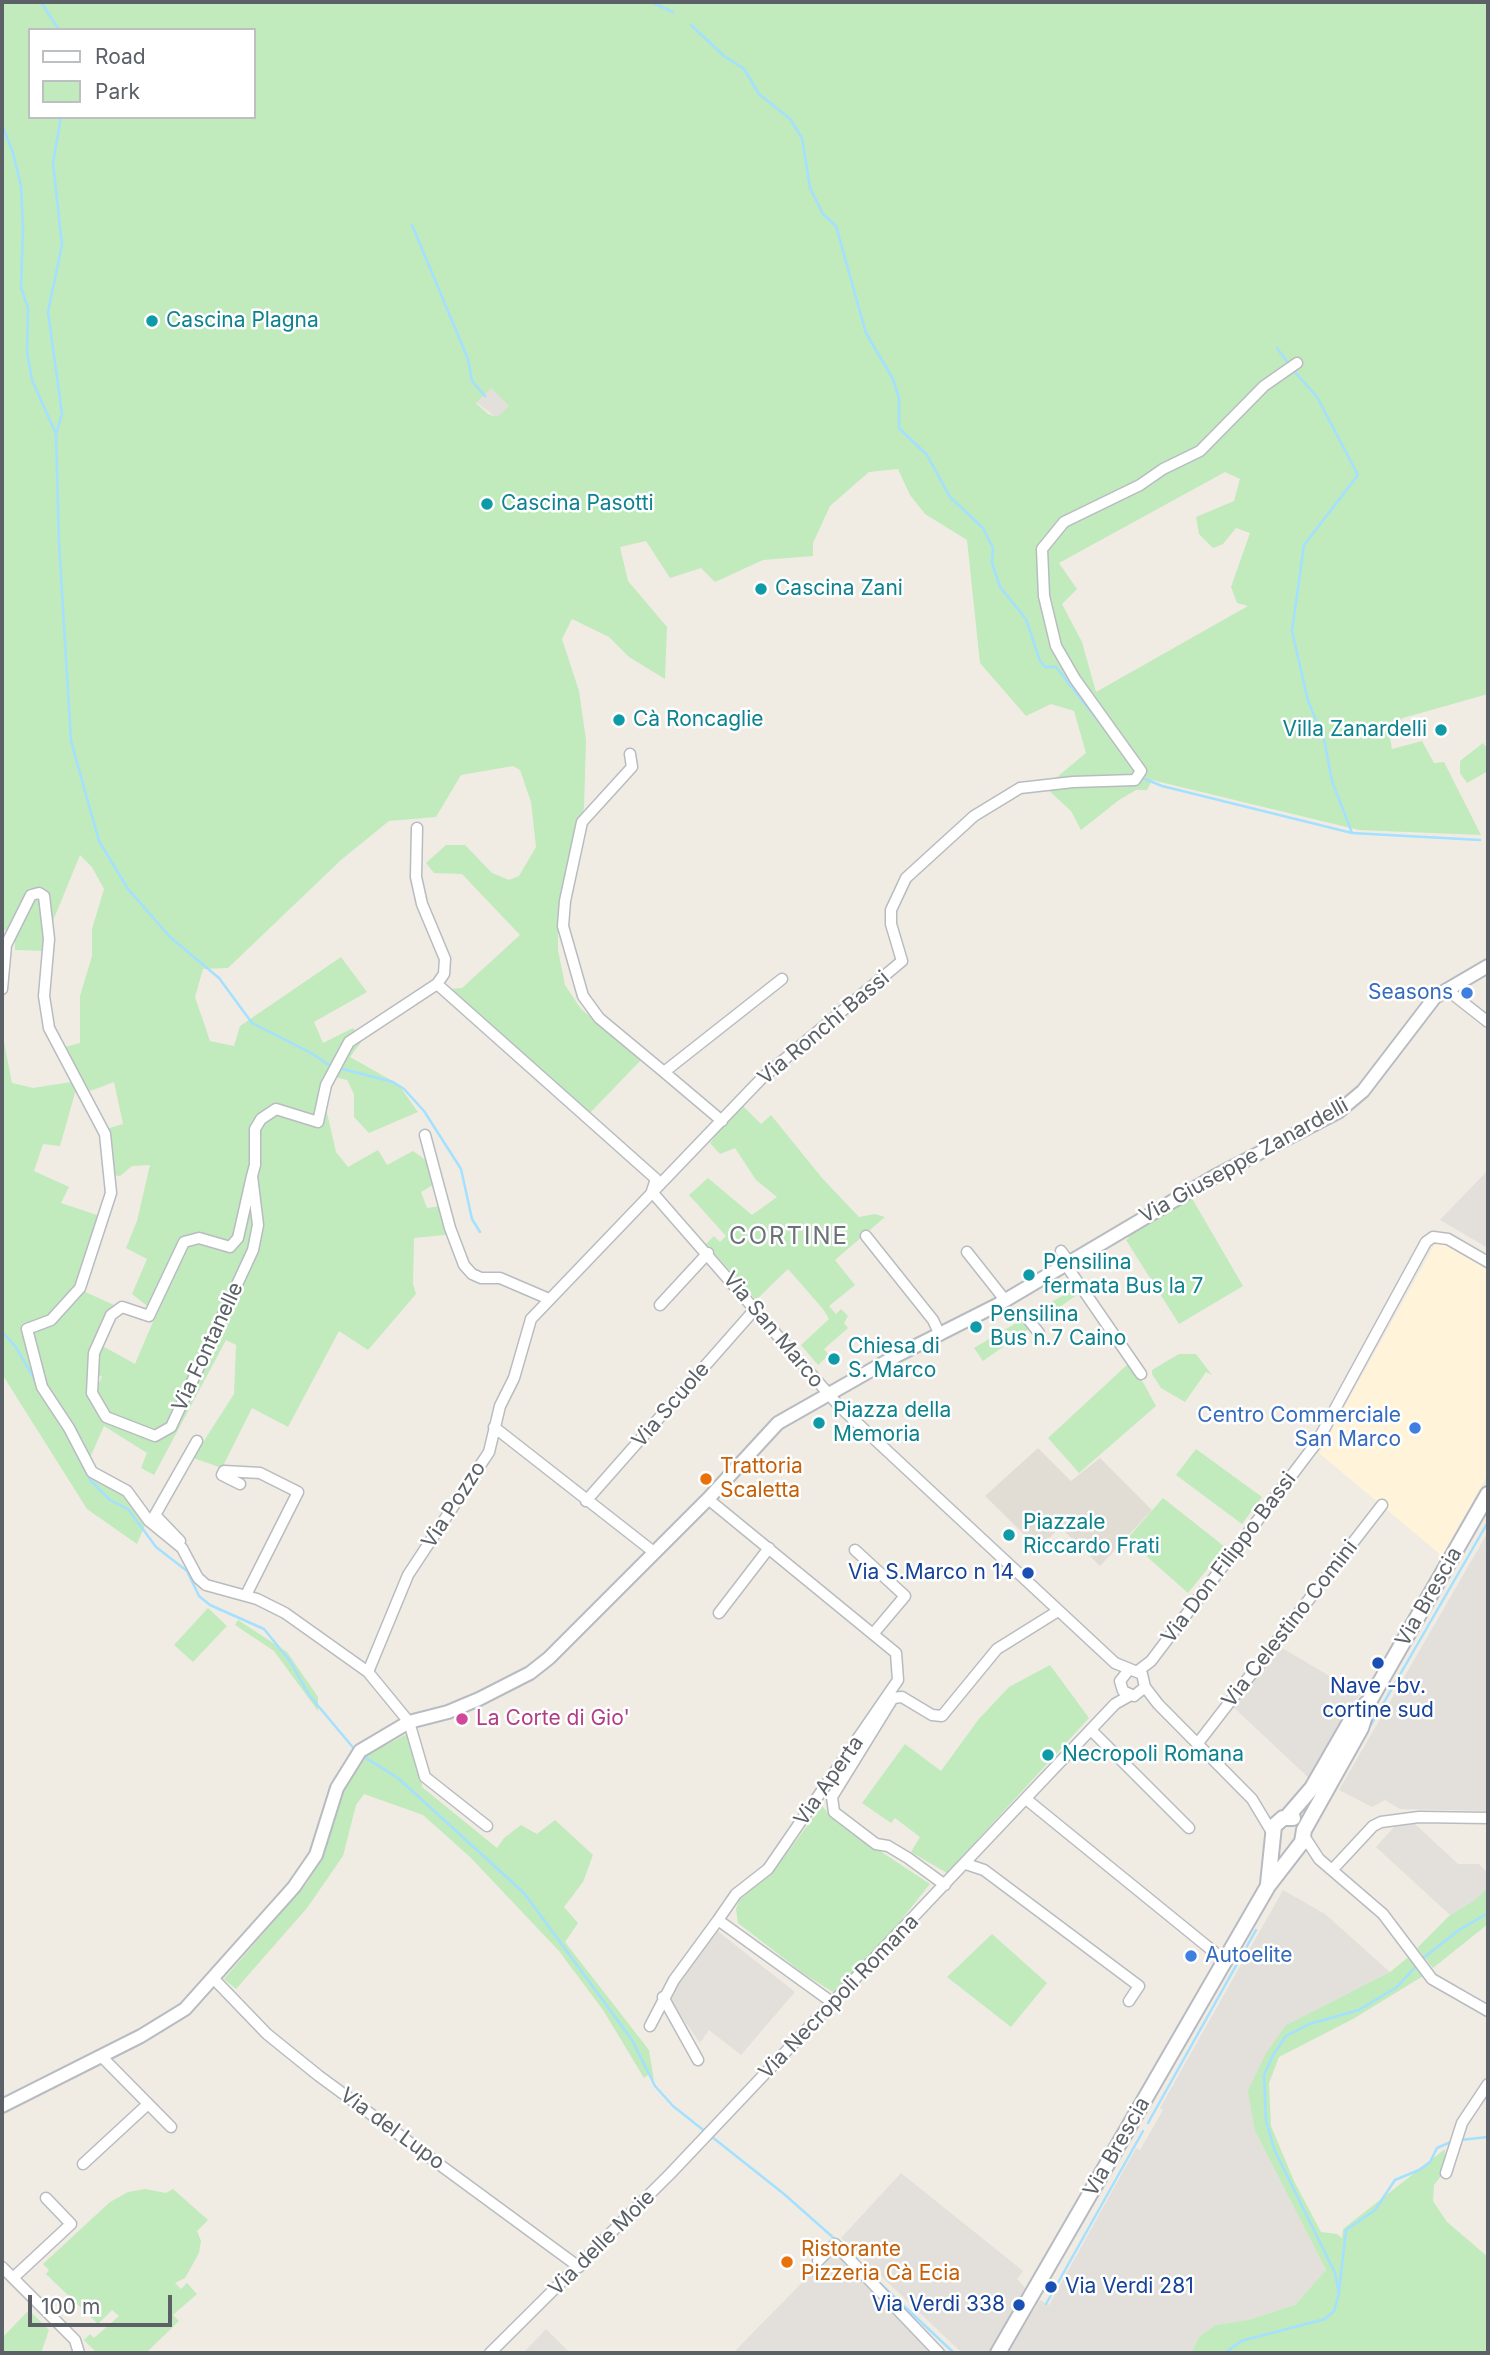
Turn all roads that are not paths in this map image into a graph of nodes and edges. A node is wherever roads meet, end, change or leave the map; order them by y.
1 (1297, 363) dead end
2 (630, 754) dead end
3 (417, 828) dead end
4 (1488, 967) edge
5 (782, 979) dead end
6 (437, 984) junction
7 (2, 989) edge
8 (1446, 989) junction
9 (1488, 1022) edge
10 (664, 1072) junction
11 (722, 1121) junction
12 (425, 1135) dead end
13 (252, 1176) junction
14 (652, 1192) junction
15 (866, 1236) dead end
16 (1061, 1251) dead end
17 (967, 1252) dead end
18 (708, 1253) junction
19 (1488, 1262) edge
20 (1068, 1264) junction
21 (548, 1299) junction
22 (1005, 1300) junction
23 (660, 1305) dead end
24 (756, 1308) junction
25 (1024, 1314) dead end
26 (1039, 1334) dead end
27 (940, 1335) junction
28 (1141, 1374) dead end
29 (828, 1394) junction
30 (494, 1427) junction
31 (197, 1441) dead end
32 (240, 1484) dead end
33 (1488, 1494) edge
34 (708, 1499) junction
35 (586, 1502) junction
36 (1382, 1505) dead end
37 (182, 1548) junction
38 (769, 1548) junction
39 (855, 1550) dead end
40 (655, 1553) junction
41 (246, 1595) junction
42 (1058, 1611) junction
43 (719, 1614) dead end
44 (873, 1634) junction
45 (368, 1672) junction
46 (1133, 1682) junction
47 (1370, 1700) junction
48 (409, 1722) junction
49 (1092, 1731) junction
50 (1198, 1742) junction
51 (1026, 1798) junction
52 (1264, 1816) junction
53 (1286, 1817) junction
54 (1488, 1818) edge
55 (487, 1826) dead end
56 (1189, 1828) dead end
57 (1273, 1836) junction
58 (1303, 1842) junction
59 (975, 1854) junction
60 (966, 1864) junction
61 (984, 1870) junction
62 (1332, 1870) junction
63 (945, 1885) junction
64 (1268, 1886) junction
65 (718, 1920) junction
66 (1224, 1960) junction
67 (214, 1979) junction
68 (663, 1997) junction
69 (1129, 2001) dead end
70 (833, 2003) junction
71 (1488, 2011) edge
72 (650, 2026) dead end
73 (101, 2056) junction
74 (698, 2060) dead end
75 (1488, 2084) edge
76 (148, 2104) junction
77 (2, 2106) edge
78 (171, 2127) dead end
79 (713, 2130) joint
80 (83, 2164) dead end
81 (1446, 2173) dead end
82 (46, 2198) dead end
83 (818, 2261) dead end
84 (2, 2267) edge
85 (579, 2267) junction
86 (13, 2278) junction
87 (79, 2353) edge
88 (490, 2353) edge
89 (939, 2353) edge
90 (998, 2353) edge

1 - 11 street, Via Ronchi Bassi
2 - 10 street
3 - 6 street
4 - 8 street, Via Giuseppe Zanardelli
5 - 10 street
6 - 13 street, Via Fontanelle
6 - 14 street
7 - 37 street
8 - 9 street
8 - 20 street, Via Giuseppe Zanardelli
10 - 11 street
11 - 14 street, Via Ronchi Bassi
12 - 21 street
13 - 13 street, Via Fontanelle
14 - 18 street, Via San Marco
14 - 21 street, Via Pozzo
15 - 27 street
16 - 20 street
17 - 22 street
18 - 23 street
18 - 24 street, Via San Marco
19 - 46 street, Via Don Filippo Bassi
20 - 22 street, Via Giuseppe Zanardelli
20 - 28 street
21 - 30 street, Via Pozzo
22 - 27 street, Via Giuseppe Zanardelli
24 - 29 street, Via San Marco
24 - 35 street, Via Scuole
25 - 26 street
27 - 29 street, Via Giuseppe Zanardelli
29 - 34 street, Via Giuseppe Zanardelli
29 - 42 street, Via San Marco
30 - 35 street
30 - 45 street, Via Pozzo
31 - 37 street
32 - 41 street
33 - 47 main road, Via Brescia
34 - 38 street, Via Aperta
34 - 40 street, Via Giuseppe Zanardelli
35 - 40 street
36 - 50 street, Via Celestino Comini
37 - 41 street
38 - 43 street
38 - 44 street, Via Aperta
39 - 44 street
40 - 48 street, Via Giuseppe Zanardelli
41 - 45 street
42 - 46 street, Via San Marco
42 - 63 street, Via Aperta
44 - 65 street, Via Aperta
45 - 48 street
46 - 49 street, Via Necropoli Romana
46 - 50 street
47 - 53 main road, Via Brescia
47 - 58 main road, Via Brescia
48 - 55 street
48 - 67 street, Via Giuseppe Zanardelli
49 - 51 street, Via Necropoli Romana
49 - 56 street
50 - 52 street
51 - 59 street, Via Necropoli Romana
51 - 66 street
52 - 53 street
52 - 57 street
53 - 57 main road, Via Brescia
53 - 58 main road
54 - 62 street
57 - 58 main road
57 - 64 main road, Via Brescia
58 - 62 street
58 - 64 main road, Via Brescia
59 - 60 street, Via Necropoli Romana
59 - 61 street
60 - 61 street
60 - 63 street, Via Necropoli Romana
61 - 69 street
62 - 71 street
63 - 70 street, Via Necropoli Romana
64 - 66 main road, Via Brescia
65 - 68 street, Via Aperta
65 - 70 street
66 - 90 main road, Via Brescia
67 - 73 street, Via Giuseppe Zanardelli
67 - 85 street, Via del Lupo
68 - 72 street, Via Aperta
68 - 74 street
70 - 79 street, Via Necropoli Romana
73 - 76 street
73 - 77 street, Via Giuseppe Zanardelli
75 - 81 street
76 - 78 street
76 - 80 street
79 - 85 street, Via delle Moie
82 - 86 street
83 - 89 street
84 - 86 street
85 - 88 street, Via delle Moie
86 - 87 street

